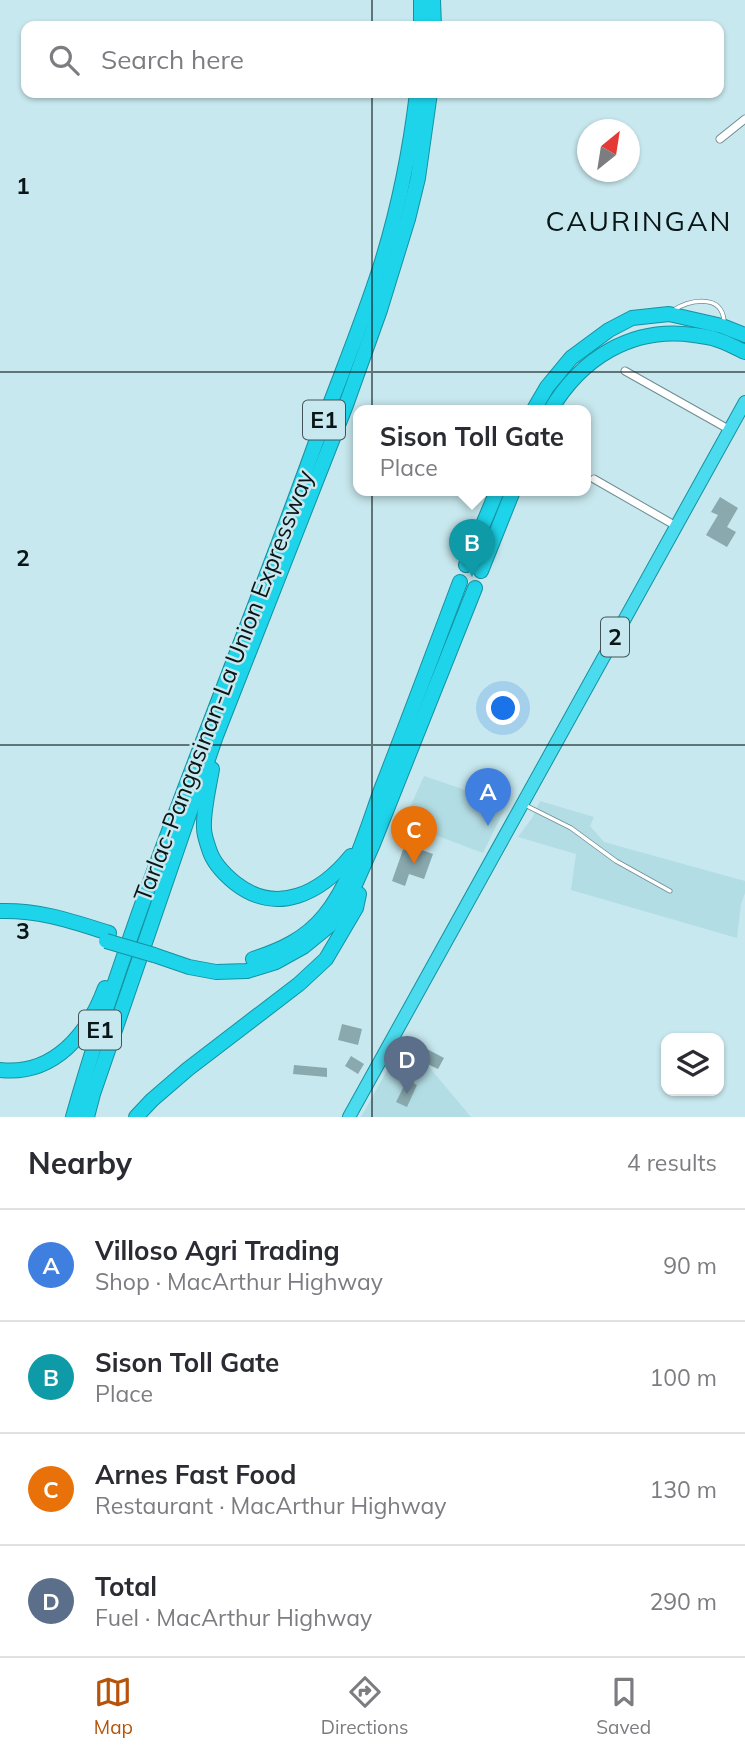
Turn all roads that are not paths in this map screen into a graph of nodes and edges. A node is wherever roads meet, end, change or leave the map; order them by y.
1 (421, 0) edge
2 (433, 0) edge
3 (421, 21) edge
4 (434, 21) edge
5 (416, 98) edge
6 (429, 98) edge
7 (745, 119) edge
8 (720, 139) dead end
9 (718, 332) junction
10 (745, 335) edge
11 (745, 352) edge
12 (625, 371) dead end
13 (331, 400) junction
14 (745, 402) edge
15 (346, 405) junction
16 (536, 405) edge
17 (553, 405) edge
18 (730, 430) junction
19 (594, 479) dead end
20 (495, 496) edge
21 (511, 496) edge
22 (676, 526) junction
23 (467, 565) dead end
24 (481, 571) dead end
25 (460, 582) dead end
26 (475, 588) dead end
27 (216, 736) junction
28 (523, 804) junction
29 (368, 841) junction
30 (670, 891) dead end
31 (0, 911) edge
32 (0, 920) edge
33 (107, 937) junction
34 (128, 943) junction
35 (0, 1070) edge
36 (73, 1117) edge
37 (87, 1117) edge
38 (136, 1117) edge
39 (349, 1117) edge

1 - 3 highway
2 - 4 highway
5 - 13 highway, Tarlac-Pangasinan-La Union Expressway / E1
6 - 15 highway, Tarlac-Pangasinan-La Union Expressway / E1
7 - 8 street
9 - 10 highway
9 - 11 highway
9 - 16 highway
9 - 17 highway
12 - 18 street
13 - 15 lane
13 - 34 highway, Tarlac-Pangasinan-La Union Expressway / E1
14 - 18 highway, 2
15 - 27 highway, Tarlac-Pangasinan-La Union Expressway / E1
18 - 22 highway, 2
19 - 22 street
20 - 23 highway
21 - 24 highway
22 - 28 highway, 2
25 - 29 highway
26 - 29 highway
27 - 29 highway
27 - 37 highway, Tarlac-Pangasinan-La Union Expressway / E1
28 - 30 lane
28 - 39 highway, 2
29 - 33 highway
29 - 38 highway
31 - 33 highway
32 - 33 highway
34 - 35 highway
34 - 36 highway, Tarlac-Pangasinan-La Union Expressway / E1

